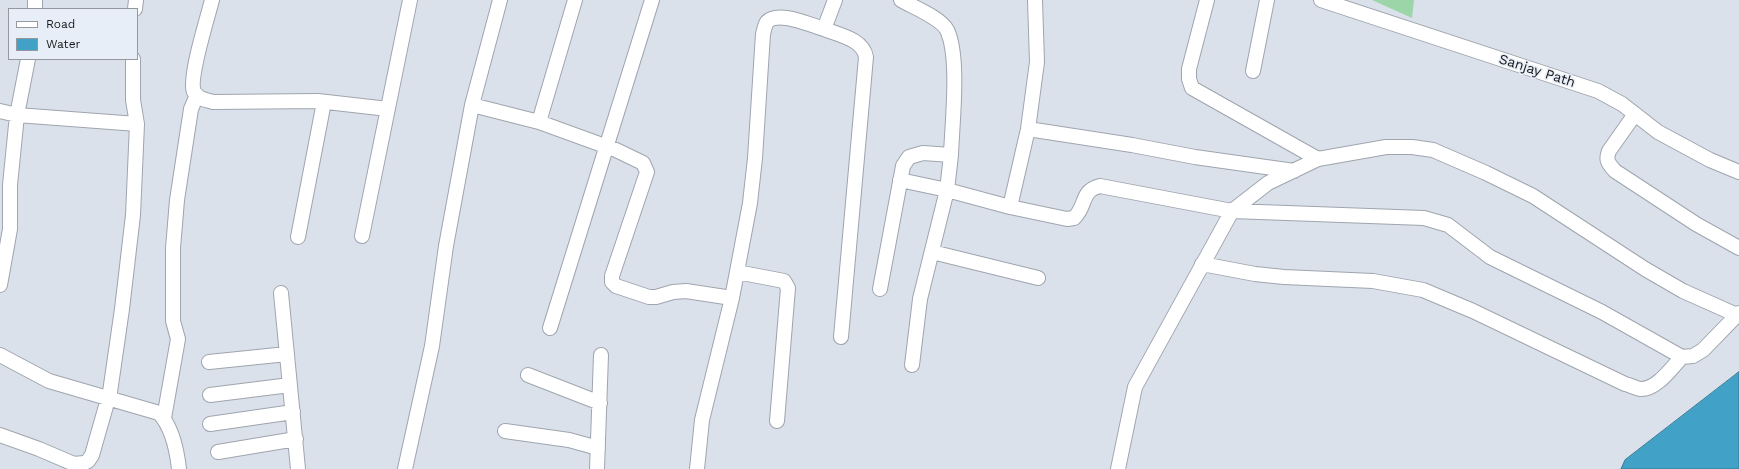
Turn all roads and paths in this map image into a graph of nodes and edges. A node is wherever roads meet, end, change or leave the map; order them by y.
1 (212, 0) edge
2 (410, 0) edge
3 (500, 0) edge
4 (575, 0) edge
5 (652, 0) edge
6 (835, 0) edge
7 (901, 0) edge
8 (1035, 0) edge
9 (1207, 0) edge
10 (1267, 0) edge
11 (1321, 0) edge
12 (824, 29) junction
13 (28, 60) edge
14 (133, 60) edge
15 (1253, 71) dead end
16 (196, 95) junction
17 (324, 102) junction
18 (472, 105) junction
19 (388, 109) junction
20 (0, 111) edge
21 (1635, 114) junction
22 (17, 115) junction
23 (539, 122) junction
24 (137, 124) junction
25 (1028, 129) junction
26 (606, 147) junction
27 (951, 155) junction
28 (1318, 159) junction
29 (1294, 170) junction
30 (1739, 172) edge
31 (900, 180) junction
32 (947, 190) junction
33 (1010, 207) junction
34 (1232, 210) junction
35 (362, 236) dead end
36 (298, 237) dead end
37 (1739, 248) edge
38 (932, 252) junction
39 (1202, 264) junction
40 (737, 272) junction
41 (1038, 278) dead end
42 (0, 285) edge
43 (880, 289) dead end
44 (281, 293) dead end
45 (732, 298) junction
46 (1738, 314) edge
47 (550, 328) dead end
48 (841, 337) dead end
49 (288, 354) junction
50 (0, 355) edge
51 (602, 355) dead end
52 (1682, 357) junction
53 (209, 362) dead end
54 (912, 365) dead end
55 (528, 375) dead end
56 (290, 385) junction
57 (210, 395) dead end
58 (108, 399) junction
59 (600, 403) junction
60 (293, 412) junction
61 (164, 418) junction
62 (777, 421) dead end
63 (210, 424) dead end
64 (505, 431) dead end
65 (0, 435) edge
66 (296, 439) junction
67 (598, 448) junction
68 (218, 452) dead end
69 (180, 469) edge
70 (298, 469) edge
71 (405, 469) edge
72 (597, 469) edge
73 (697, 469) edge
74 (1118, 469) edge

1 - 16 street
2 - 19 street
3 - 18 street
4 - 23 street
5 - 26 street
6 - 12 street
7 - 27 street
8 - 25 street
9 - 28 street
10 - 15 street
11 - 21 street, Sanjay Path
12 - 40 street
12 - 48 street
13 - 22 street
14 - 24 street
16 - 17 street
16 - 61 street
17 - 19 street
17 - 36 street
18 - 23 street
18 - 71 street
19 - 35 street
20 - 22 street
21 - 30 street, Sanjay Path
21 - 37 street
22 - 24 street
22 - 42 street
23 - 26 street
24 - 58 street
25 - 29 street
25 - 33 street
26 - 45 street
26 - 47 street
27 - 31 street
27 - 32 street
28 - 29 street
28 - 46 street
29 - 34 street
31 - 32 street
31 - 43 street
32 - 33 street
32 - 38 street
33 - 34 street
34 - 39 street
34 - 52 street
38 - 41 street
38 - 54 street
39 - 52 street
39 - 74 street
40 - 45 street
40 - 62 street
44 - 49 street
45 - 73 street
46 - 52 street
49 - 53 street
49 - 56 street
50 - 58 street
51 - 59 street
55 - 59 street
56 - 57 street
56 - 60 street
58 - 61 street
58 - 65 street
59 - 67 street
60 - 63 street
60 - 66 street
61 - 69 street
64 - 67 street
66 - 68 street
66 - 70 street
67 - 72 street

